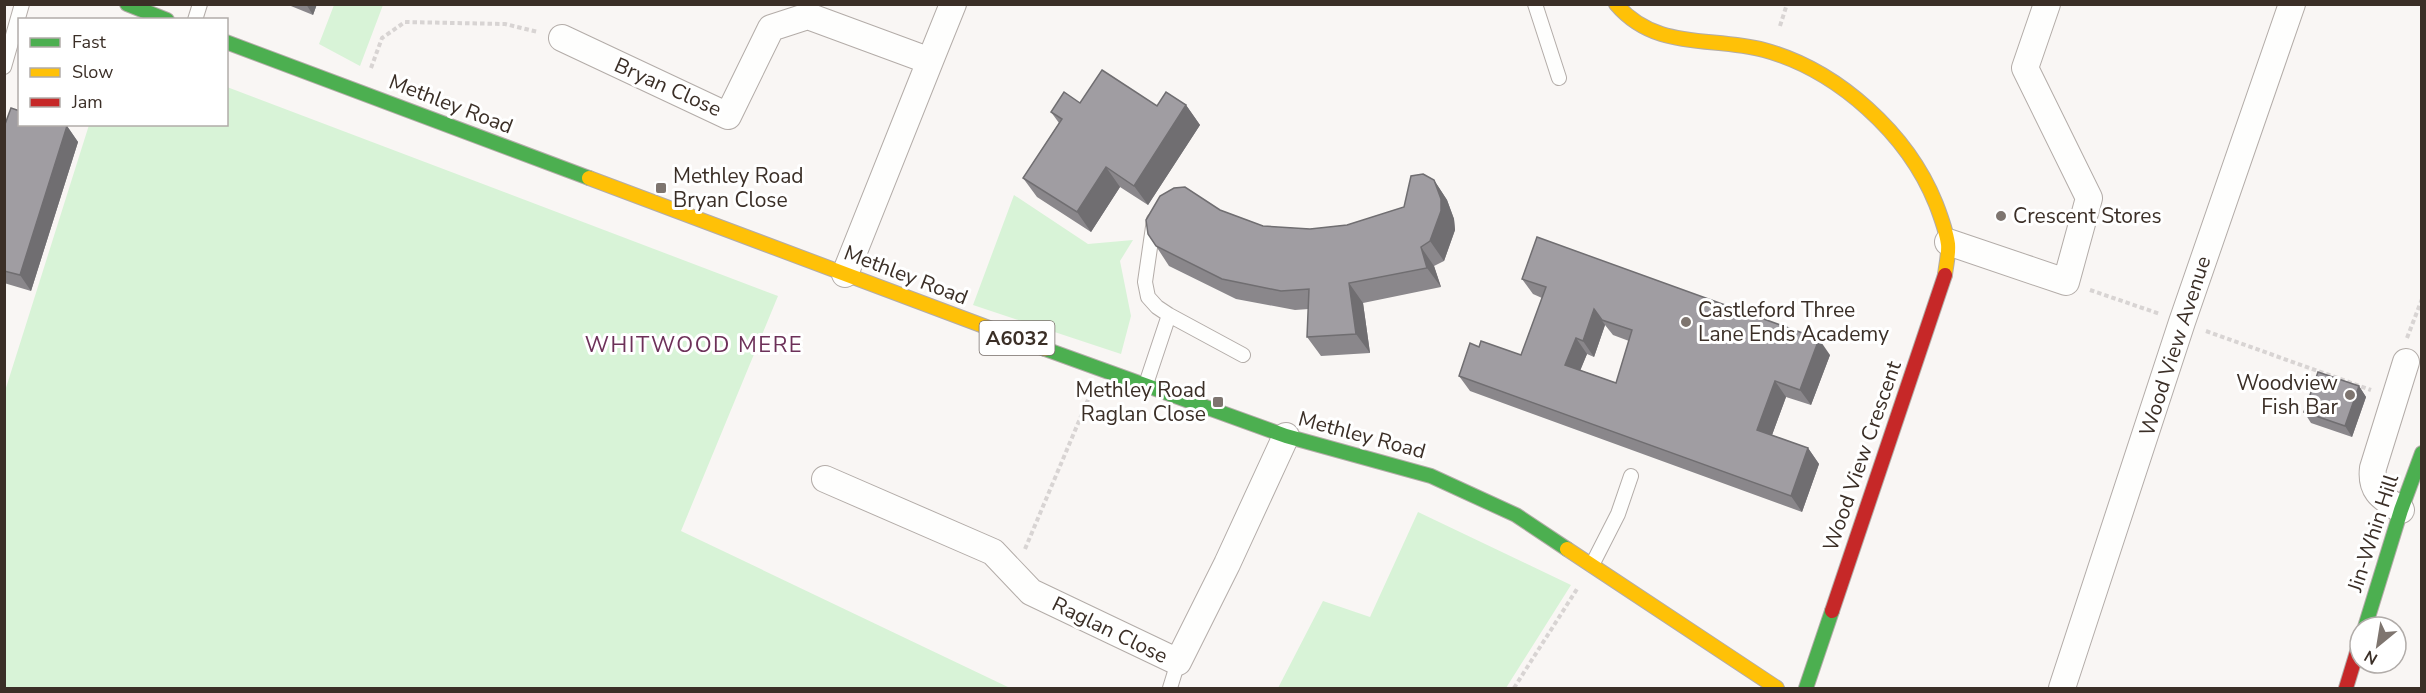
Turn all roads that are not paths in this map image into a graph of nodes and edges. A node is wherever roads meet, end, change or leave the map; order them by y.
1 (22, 4) edge
2 (127, 4) edge
3 (952, 4) edge
4 (1535, 4) edge
5 (1616, 4) edge
6 (2047, 4) edge
7 (2292, 4) edge
8 (162, 18) edge
9 (562, 38) road end
10 (228, 43) edge
11 (6, 59) edge
12 (930, 61) junction
13 (1559, 78) dead end
14 (1166, 208) edge
15 (1948, 242) junction
16 (845, 274) junction
17 (1168, 315) junction
18 (1243, 355) dead end
19 (2406, 362) road end
20 (1146, 384) junction
21 (1286, 436) junction
22 (2419, 466) edge
23 (1631, 476) dead end
24 (825, 479) dead end
25 (2401, 510) junction
26 (1592, 565) junction
27 (2369, 615) edge
28 (1178, 662) junction
29 (1170, 688) edge
30 (1777, 688) edge
31 (1806, 688) edge
32 (2062, 688) edge

1 - 11 lane
2 - 8 main road
3 - 12 street
4 - 13 lane
5 - 15 main road, Wood View Crescent
6 - 15 street
7 - 32 street, Wood View Avenue
9 - 12 street, Bryan Close
10 - 16 main road, Methley Road / A6032
12 - 16 street
14 - 17 lane
15 - 31 main road, Wood View Crescent
16 - 20 main road, Methley Road / A6032
17 - 18 lane
17 - 20 lane
19 - 25 street
20 - 21 main road, Methley Road / A6032
21 - 26 main road, Methley Road / A6032
21 - 28 street, Raglan Close
22 - 25 main road, Jin-Whin Hill
23 - 26 lane
24 - 28 street, Raglan Close
25 - 27 main road, Jin-Whin Hill
26 - 30 main road, Methley Road / A6032
28 - 29 lane

